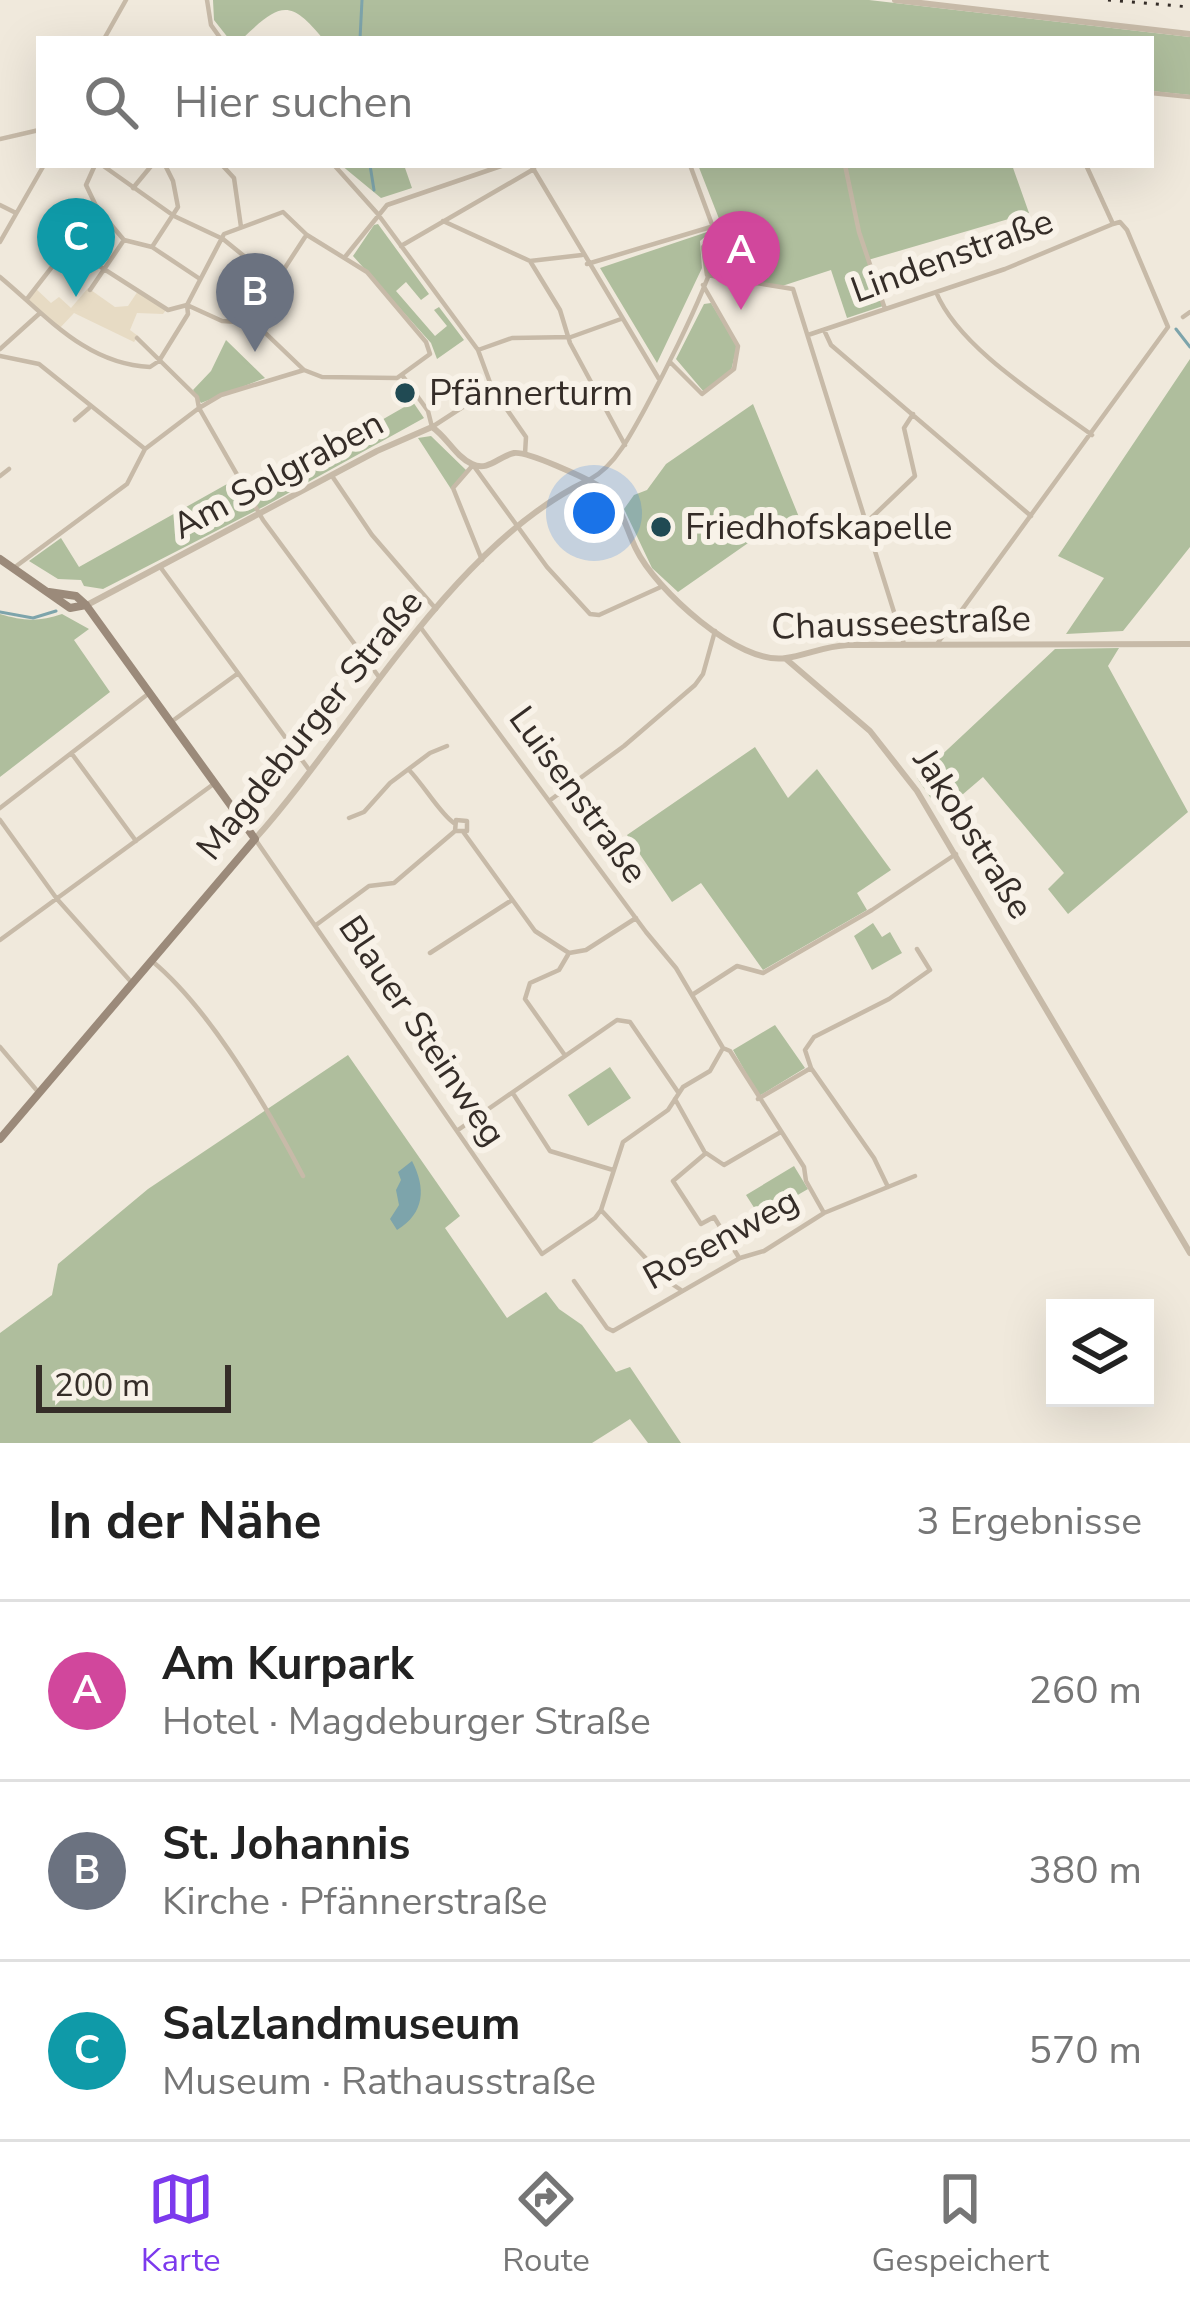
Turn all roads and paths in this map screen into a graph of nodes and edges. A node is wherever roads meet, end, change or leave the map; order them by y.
1 (125, 0) edge
2 (207, 0) edge
3 (896, 0) edge
4 (1190, 34) edge
5 (106, 36) edge
6 (219, 36) edge
7 (1154, 93) edge
8 (1190, 97) edge
9 (36, 131) edge
10 (0, 139) edge
11 (42, 168) edge
12 (96, 168) edge
13 (103, 168) edge
14 (150, 168) edge
15 (166, 168) edge
16 (225, 168) edge
17 (337, 168) edge
18 (495, 168) edge
19 (532, 168) edge
20 (534, 168) edge
21 (691, 168) edge
22 (846, 168) edge
23 (1088, 168) edge
24 (133, 188) junction
25 (0, 205) edge
26 (97, 208) junction
27 (377, 213) junction
28 (18, 214) junction
29 (174, 216) junction
30 (443, 221) junction
31 (1112, 224) junction
32 (714, 226) junction
33 (241, 227) junction
34 (307, 235) junction
35 (223, 239) junction
36 (124, 240) junction
37 (717, 241) junction
38 (0, 242) edge
39 (68, 246) junction
40 (401, 246) junction
41 (152, 247) junction
42 (582, 255) junction
43 (345, 257) junction
44 (530, 261) junction
45 (587, 264) junction
46 (105, 268) junction
47 (707, 275) junction
48 (0, 277) edge
49 (200, 278) junction
50 (276, 282) junction
51 (703, 286) junction
52 (90, 290) dead end
53 (936, 292) junction
54 (27, 299) junction
55 (187, 304) junction
56 (885, 309) junction
57 (1190, 312) edge
58 (40, 313) junction
59 (1183, 317) dead end
60 (621, 320) junction
61 (249, 323) junction
62 (824, 330) junction
63 (808, 335) junction
64 (571, 337) junction
65 (137, 338) dead end
66 (478, 350) junction
67 (0, 353) edge
68 (159, 361) junction
69 (668, 361) junction
70 (304, 370) junction
71 (402, 376) junction
72 (659, 379) junction
73 (492, 388) junction
74 (91, 406) junction
75 (199, 408) junction
76 (914, 414) junction
77 (75, 420) dead end
78 (432, 427) junction
79 (1092, 435) junction
80 (625, 445) junction
81 (145, 449) junction
82 (526, 454) junction
83 (472, 465) junction
84 (9, 469) dead end
85 (0, 476) edge
86 (332, 476) junction
87 (587, 481) junction
88 (261, 516) junction
89 (1030, 516) junction
90 (867, 521) junction
91 (520, 526) junction
92 (0, 559) edge
93 (483, 561) junction
94 (14, 568) junction
95 (161, 568) junction
96 (663, 586) junction
97 (86, 605) junction
98 (436, 609) junction
99 (421, 627) junction
100 (715, 631) junction
101 (904, 644) junction
102 (937, 644) junction
103 (1190, 644) edge
104 (786, 658) junction
105 (237, 674) junction
106 (380, 680) junction
107 (150, 693) junction
108 (171, 722) junction
109 (447, 746) dead end
110 (71, 752) junction
111 (409, 770) junction
112 (310, 771) junction
113 (215, 783) junction
114 (549, 801) junction
115 (0, 808) edge
116 (349, 818) dead end
117 (0, 820) edge
118 (455, 827) junction
119 (464, 833) junction
120 (255, 839) junction
121 (136, 842) junction
122 (957, 854) junction
123 (56, 898) junction
124 (512, 900) junction
125 (636, 918) junction
126 (316, 925) junction
127 (0, 940) edge
128 (917, 949) dead end
129 (430, 952) dead end
130 (569, 953) junction
131 (152, 961) junction
132 (133, 984) junction
133 (692, 994) junction
134 (0, 1047) edge
135 (723, 1048) junction
136 (565, 1055) junction
137 (811, 1068) junction
138 (39, 1093) junction
139 (514, 1095) junction
140 (677, 1096) junction
141 (758, 1099) junction
142 (458, 1130) junction
143 (779, 1133) junction
144 (0, 1139) edge
145 (706, 1153) junction
146 (613, 1170) junction
147 (303, 1176) dead end
148 (915, 1176) dead end
149 (888, 1187) junction
150 (601, 1210) junction
151 (824, 1213) junction
152 (1190, 1253) edge
153 (740, 1258) junction
154 (574, 1281) dead end
155 (681, 1290) junction

1 - 5 street
2 - 6 street
3 - 4 street
7 - 8 street
9 - 10 street
11 - 28 street
12 - 26 street
13 - 24 street
14 - 24 street
15 - 29 street
16 - 33 street
17 - 27 street
18 - 27 street
19 - 30 street
20 - 42 street
21 - 32 street
22 - 56 street
23 - 31 street
24 - 29 street
25 - 28 street
26 - 36 street
26 - 39 street
27 - 40 street
27 - 43 street
28 - 38 street
29 - 35 street
29 - 41 street
30 - 40 street
30 - 44 street
31 - 53 street, Lindenstraße
31 - 79 street
32 - 37 street
32 - 45 street
33 - 34 street
33 - 35 street
34 - 43 street
34 - 50 street
35 - 49 street
35 - 50 street
36 - 41 street
36 - 46 street
37 - 47 street, Magdeburger Straße
37 - 47 street, Magdeburger Straße
39 - 46 street
39 - 54 street
40 - 66 street
41 - 49 street
42 - 44 street
42 - 45 street
43 - 71 street
44 - 64 street
45 - 60 street
46 - 52 street
46 - 55 street
47 - 51 street, Magdeburger Straße
47 - 63 street
48 - 54 street
49 - 55 street
50 - 61 street
51 - 69 street, Magdeburger Straße
51 - 69 street
53 - 56 street, Lindenstraße
53 - 79 street
54 - 58 street
55 - 61 street
55 - 68 street
56 - 62 street, Lindenstraße
57 - 59 street
58 - 67 street
58 - 68 street
60 - 64 street
60 - 72 street
61 - 70 street
62 - 63 street, Lindenstraße
62 - 76 street
63 - 90 street
64 - 66 street
64 - 80 street
65 - 68 street
66 - 73 street
67 - 74 street
68 - 75 street
69 - 72 street, Magdeburger Straße
70 - 71 street
70 - 75 street
71 - 78 street
72 - 80 street, Magdeburger Straße
73 - 78 street, Am Solgraben
73 - 82 street
74 - 77 street
74 - 81 street
75 - 81 street
75 - 88 street
76 - 89 street
76 - 90 street
78 - 83 street
78 - 86 street, Am Solgraben
79 - 89 street
80 - 87 street, Magdeburger Straße
81 - 94 street
82 - 83 street
82 - 87 street, Chausseestraße
83 - 91 street
83 - 93 street
84 - 85 street
86 - 88 street, Am Solgraben
86 - 98 street
87 - 91 street, Magdeburger Straße
87 - 96 street, Chausseestraße
88 - 95 street, Am Solgraben
88 - 106 street
89 - 102 street
90 - 101 street
91 - 93 street, Magdeburger Straße
91 - 96 street
92 - 94 main road
93 - 98 street, Magdeburger Straße
94 - 97 main road
95 - 97 street, Am Solgraben
95 - 105 street
96 - 100 street, Chausseestraße
97 - 107 main road
98 - 99 street, Magdeburger Straße
99 - 106 street, Magdeburger Straße
99 - 114 street, Luisenstraße
100 - 104 street, Chausseestraße
100 - 114 street
101 - 102 street, Chausseestraße
101 - 104 street, Chausseestraße
102 - 103 street, Chausseestraße
104 - 122 street, Jakobstraße
105 - 108 street
105 - 112 street
106 - 112 street, Magdeburger Straße
107 - 108 main road
107 - 110 street
108 - 113 main road
109 - 111 street
110 - 115 street
110 - 121 street
111 - 116 street
111 - 118 street
112 - 120 street, Magdeburger Straße
113 - 120 main road
113 - 121 street
114 - 125 street, Luisenstraße
117 - 123 street
118 - 119 street
118 - 119 street
118 - 126 street
119 - 124 street
120 - 126 street, Blauer Steinweg
120 - 131 main road, Magdeburger Straße
121 - 123 street
122 - 133 street
122 - 152 street, Jakobstraße
123 - 127 street
123 - 132 street
124 - 129 street
124 - 130 street
125 - 130 street
125 - 133 street, Luisenstraße
126 - 142 street, Blauer Steinweg
128 - 137 street
130 - 136 street
131 - 132 main road, Magdeburger Straße
131 - 147 street
132 - 138 main road, Magdeburger Straße
133 - 135 street, Luisenstraße
134 - 138 street
135 - 140 street
135 - 141 street, Luisenstraße
136 - 139 street
136 - 140 street
137 - 141 street
137 - 149 street
138 - 144 main road, Magdeburger Straße
139 - 142 street
139 - 146 street
140 - 145 street
140 - 146 street
141 - 143 street, Luisenstraße
142 - 150 street, Blauer Steinweg
143 - 145 street
143 - 151 street, Luisenstraße
145 - 153 street
146 - 150 street
148 - 149 street, Rosenweg
149 - 151 street, Rosenweg
150 - 155 street
151 - 153 street, Rosenweg
153 - 155 street, Rosenweg
154 - 155 street, Rosenweg

